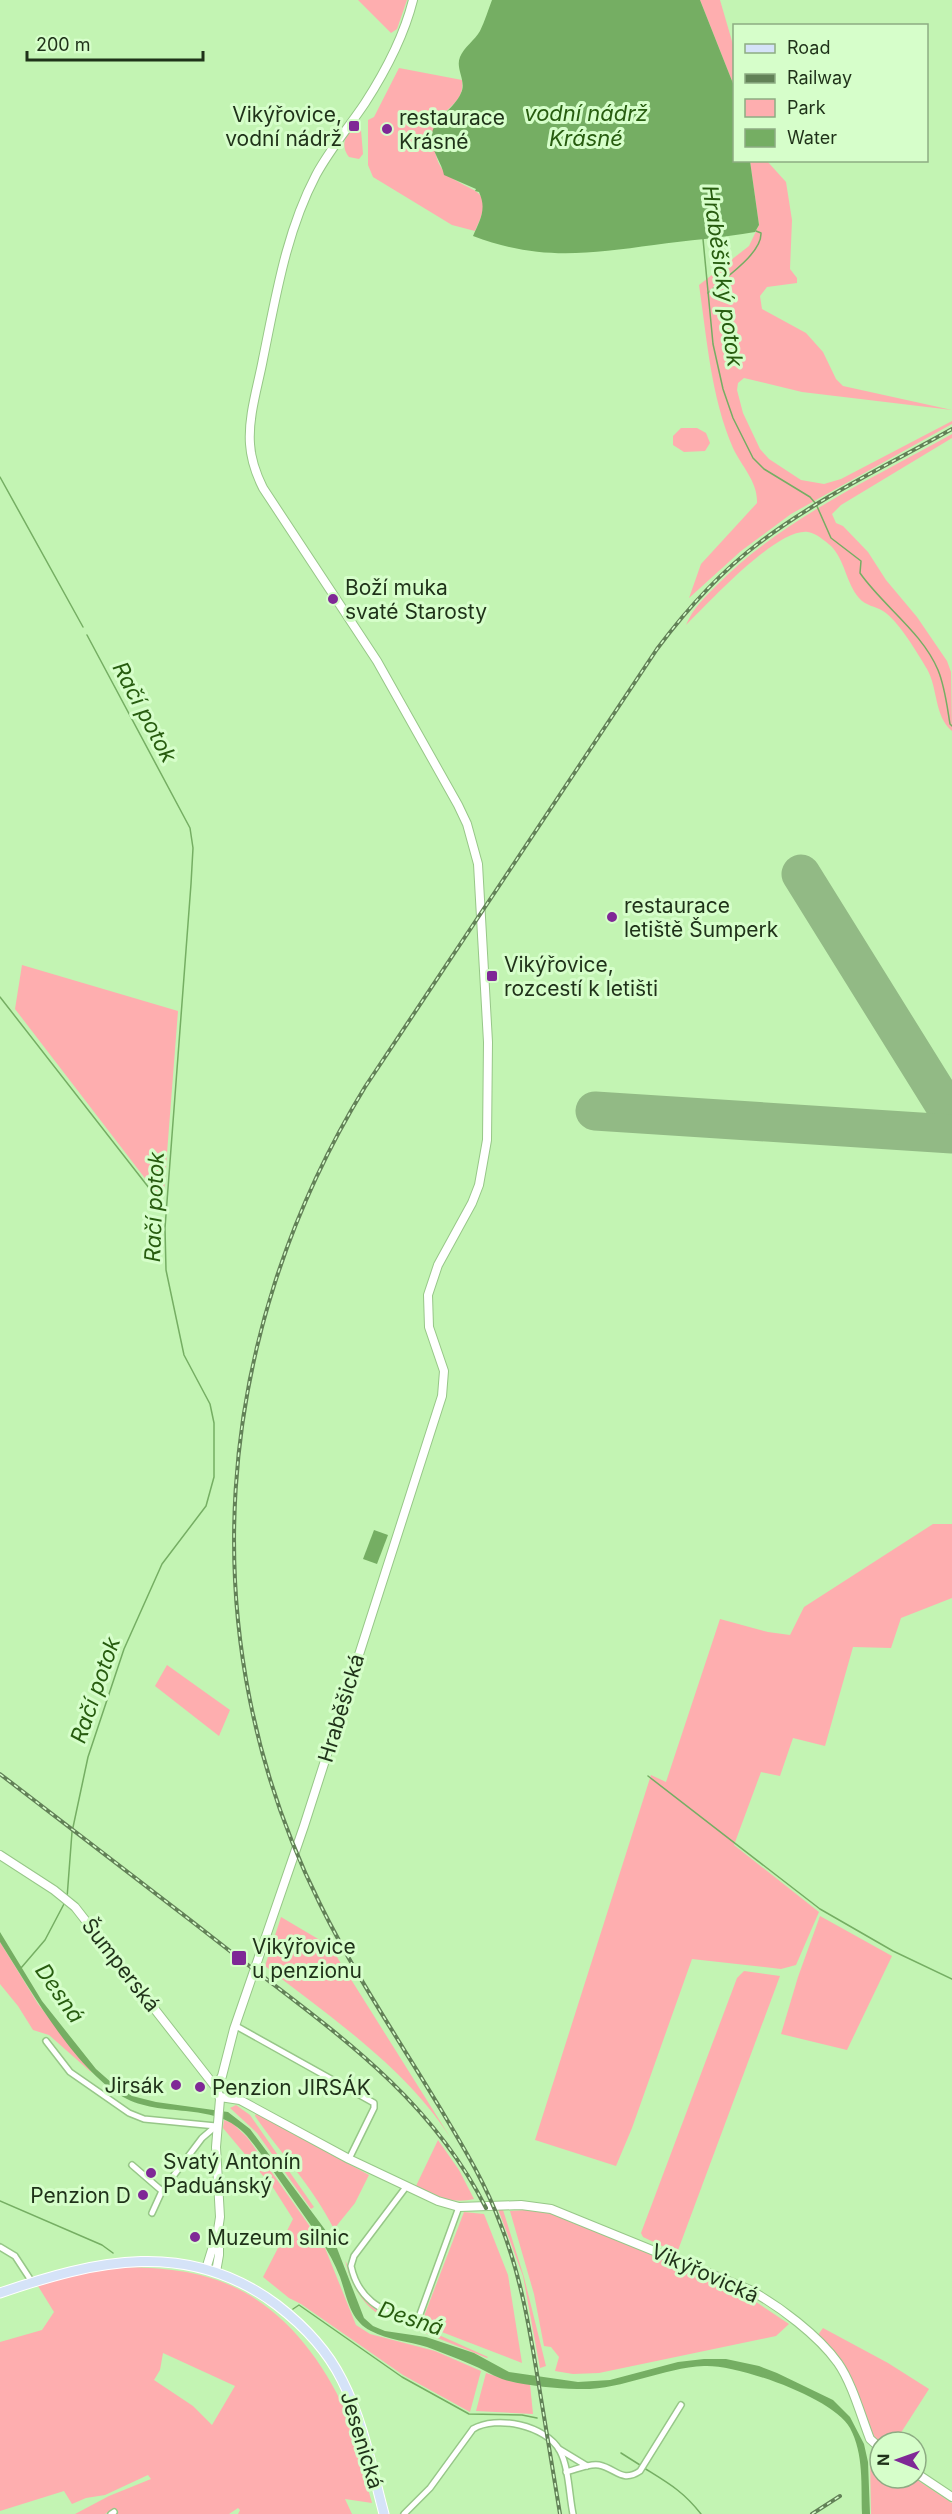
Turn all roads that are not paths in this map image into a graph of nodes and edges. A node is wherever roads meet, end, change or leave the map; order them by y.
1 (413, 0) edge
2 (0, 1855) edge
3 (236, 2026) junction
4 (46, 2041) dead end
5 (216, 2087) junction
6 (220, 2097) junction
7 (217, 2123) junction
8 (352, 2161) junction
9 (132, 2165) dead end
10 (406, 2187) junction
11 (162, 2191) junction
12 (459, 2206) junction
13 (152, 2213) dead end
14 (218, 2230) junction
15 (0, 2247) edge
16 (206, 2269) junction
17 (216, 2272) junction
18 (32, 2282) junction
19 (0, 2293) edge
20 (681, 2405) dead end
21 (868, 2434) edge
22 (559, 2449) junction
23 (587, 2466) junction
24 (566, 2472) junction
25 (928, 2481) edge
26 (952, 2497) edge
27 (384, 2514) edge
28 (404, 2514) edge
29 (573, 2514) edge

1 - 3 street, Hraběšická
2 - 5 street, Šumperská
3 - 5 street, Hraběšická
3 - 8 street
4 - 7 street
5 - 6 street, Šumperská
6 - 7 street
6 - 8 street, Vikýřovická
7 - 11 street
7 - 14 street
8 - 10 street, Vikýřovická
9 - 11 street
10 - 12 street, Vikýřovická
10 - 12 street
11 - 13 street
12 - 21 street, Vikýřovická
14 - 16 street
14 - 17 street
15 - 18 street
16 - 17 main road, Jesenická
16 - 18 main road, Jesenická
17 - 27 main road, Jesenická
18 - 19 main road, Jesenická
20 - 23 street
22 - 23 street
22 - 24 street
22 - 28 street
23 - 24 street
24 - 29 street
25 - 26 street

